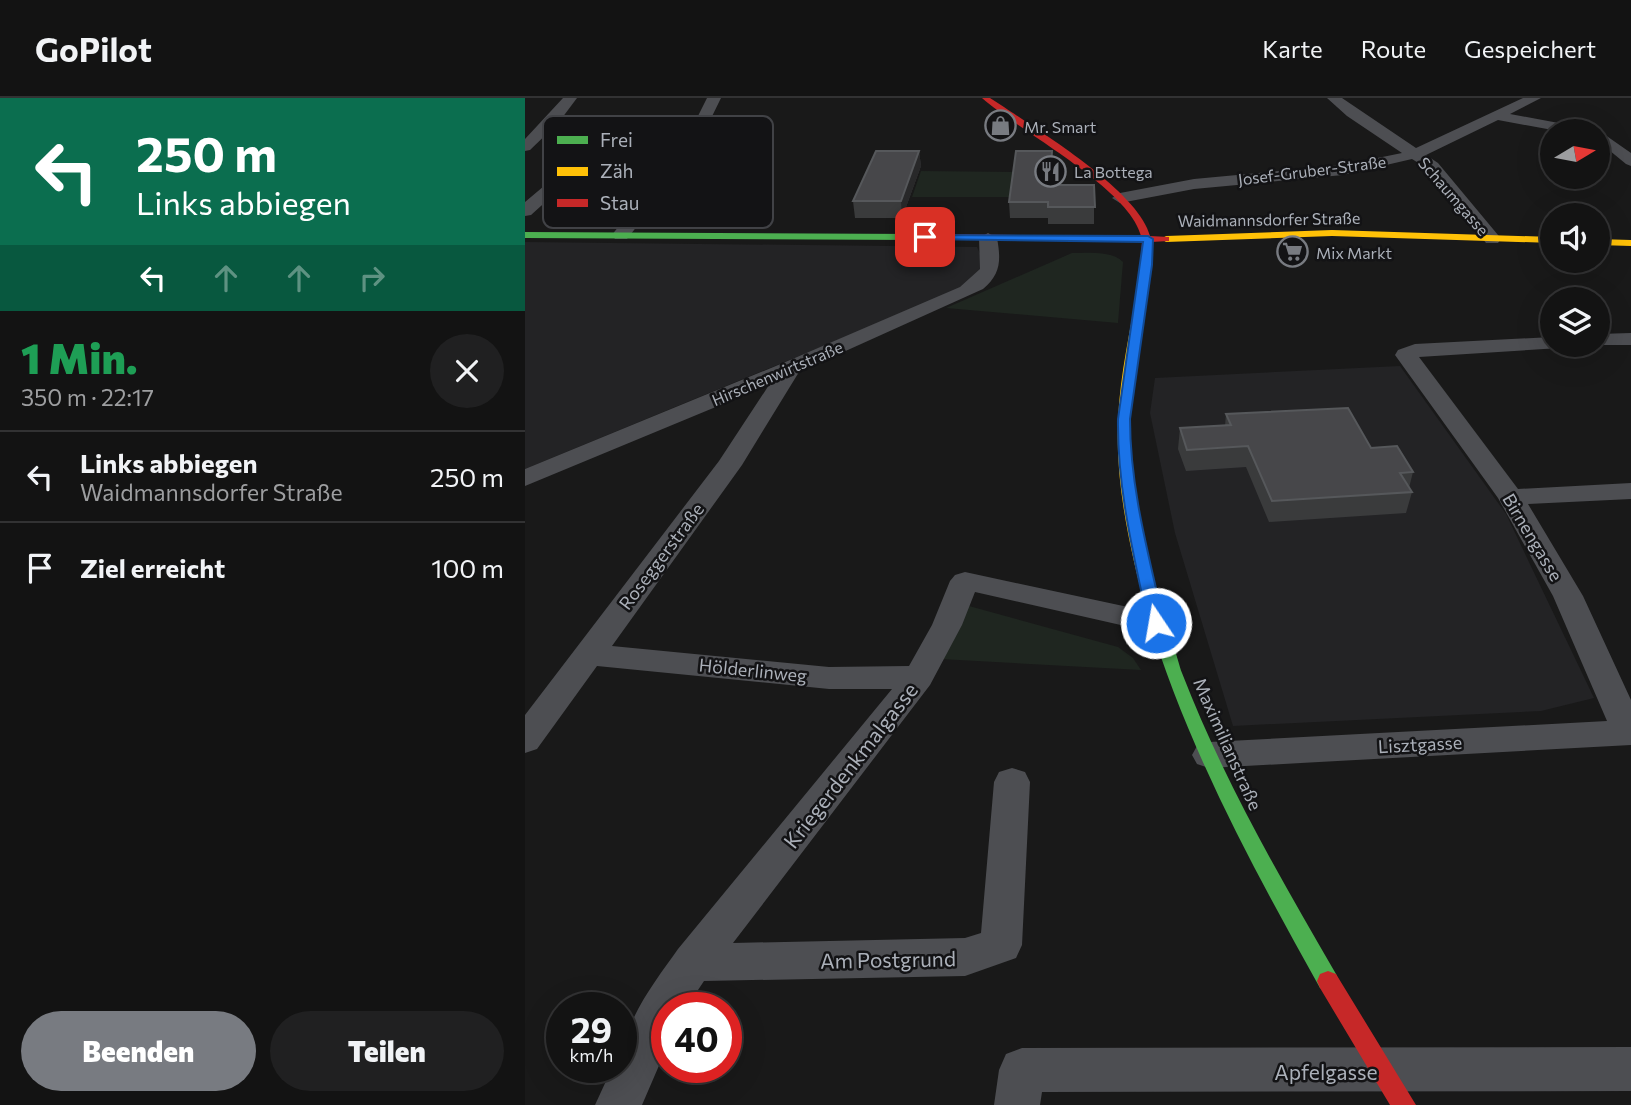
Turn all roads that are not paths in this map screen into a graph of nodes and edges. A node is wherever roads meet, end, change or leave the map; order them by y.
1 (570, 98) edge
2 (714, 98) edge
3 (985, 98) edge
4 (1334, 98) edge
5 (1534, 98) edge
6 (556, 116) edge
7 (705, 116) edge
8 (1497, 116) junction
9 (1540, 124) edge
10 (543, 130) edge
11 (1610, 144) edge
12 (525, 147) edge
13 (1417, 153) junction
14 (1631, 161) edge
15 (543, 195) edge
16 (1120, 198) junction
17 (525, 211) edge
18 (627, 228) edge
19 (525, 235) edge
20 (621, 235) junction
21 (988, 238) junction
22 (1148, 239) junction
23 (1492, 239) junction
24 (1540, 240) edge
25 (1610, 242) edge
26 (1631, 243) edge
27 (1631, 339) edge
28 (1610, 340) edge
29 (1540, 344) edge
30 (791, 368) junction
31 (525, 478) edge
32 (1631, 491) edge
33 (1511, 498) junction
34 (1156, 623) junction
35 (588, 654) junction
36 (919, 677) junction
37 (1630, 732) edge
38 (525, 740) edge
39 (1209, 755) junction
40 (1012, 782) dead end
41 (693, 962) junction
42 (1631, 1069) edge
43 (1019, 1087) edge
44 (1392, 1088) edge
45 (618, 1105) edge

1 - 6 street
2 - 7 street
3 - 16 street
4 - 13 street, Schaumgasse
5 - 8 street, Josef-Gruber-Straße
8 - 9 street
8 - 13 street, Josef-Gruber-Straße
10 - 12 street
11 - 14 street
13 - 16 street, Josef-Gruber-Straße
13 - 23 street, Schaumgasse
15 - 17 street
16 - 22 street
18 - 20 street
19 - 20 street, Waidmannsdorfer Straße
20 - 21 street, Waidmannsdorfer Straße
21 - 22 street, Waidmannsdorfer Straße
21 - 30 street, Hirschenwirtstraße
22 - 23 street, Waidmannsdorfer Straße
22 - 34 street, Maximilianstraße
23 - 24 street, Waidmannsdorfer Straße
25 - 26 street
27 - 28 street
29 - 33 street, Birnengasse
30 - 31 street, Hirschenwirtstraße
30 - 35 street, Roseggerstraße
32 - 33 street
33 - 37 street, Birnengasse
34 - 36 street, Kriegerdenkmalgasse
34 - 39 street, Maximilianstraße
35 - 36 street, Hölderlinweg
35 - 38 street, Roseggerstraße
36 - 41 street, Kriegerdenkmalgasse
37 - 39 street, Lisztgasse
39 - 44 street, Maximilianstraße
40 - 41 street, Am Postgrund
41 - 45 street, Kriegerdenkmalgasse
42 - 44 street, Apfelgasse
43 - 44 street, Apfelgasse

